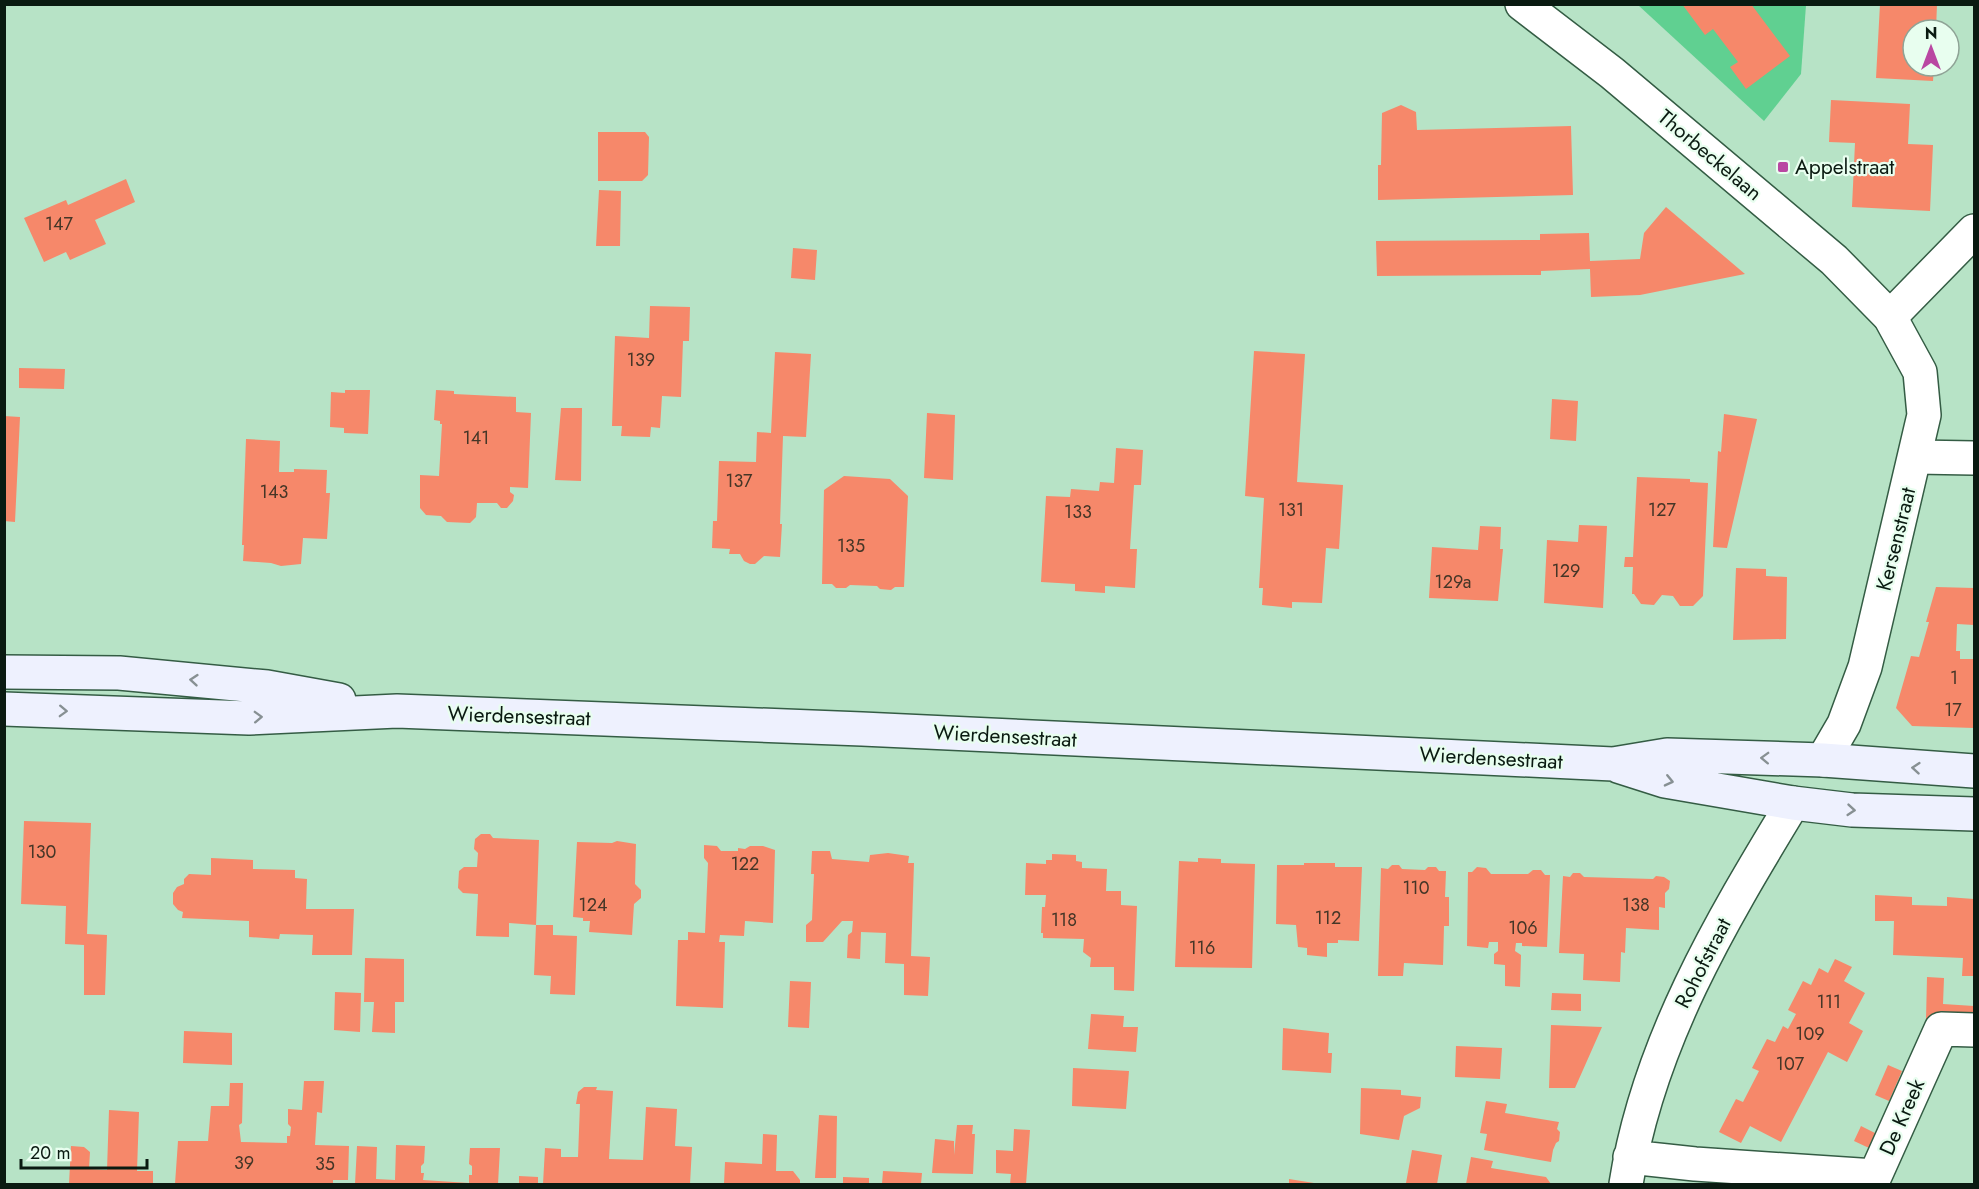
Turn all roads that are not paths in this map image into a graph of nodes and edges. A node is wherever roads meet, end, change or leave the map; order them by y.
1 (1522, 4) edge
2 (1974, 231) edge
3 (1890, 317) junction
4 (1916, 457) junction
5 (1974, 458) edge
6 (4, 672) edge
7 (4, 709) edge
8 (397, 711) junction
9 (1823, 760) junction
10 (1613, 764) junction
11 (1974, 771) edge
12 (1792, 803) junction
13 (1974, 814) edge
14 (1974, 1030) edge
15 (1628, 1171) edge

1 - 3 street, Thorbeckelaan
2 - 3 street
3 - 4 street, Kersenstraat
4 - 5 street
4 - 9 street, Kersenstraat
8 -> 6 main road, Wierdensestraat
7 -> 8 main road, Wierdensestraat
8 - 10 main road, Wierdensestraat
9 -> 10 main road, Wierdensestraat
11 -> 9 main road, Wierdensestraat
9 - 12 main road, Rohofstraat
10 -> 12 main road, Wierdensestraat
12 -> 13 main road, Wierdensestraat
12 - 15 street, Rohofstraat
14 - 15 street, De Kreek

